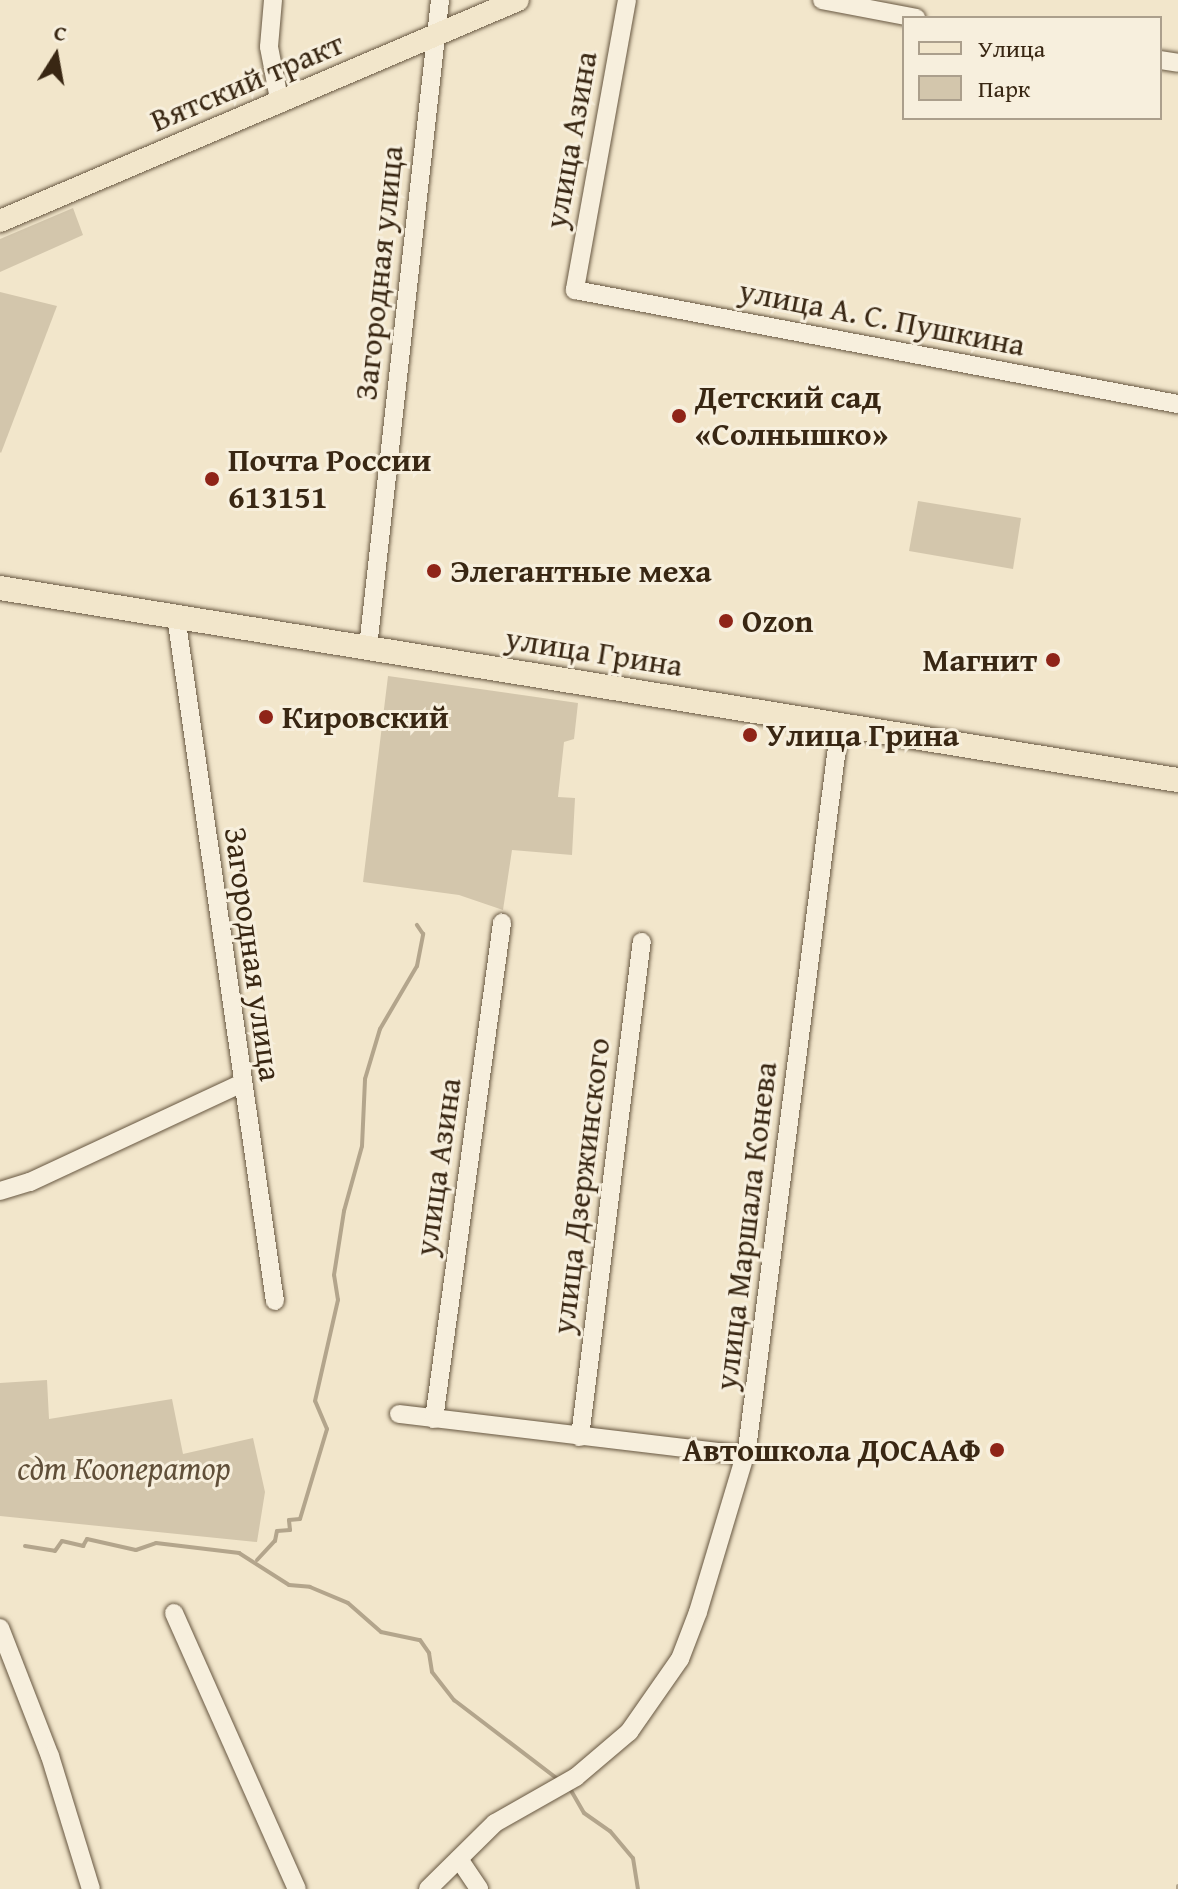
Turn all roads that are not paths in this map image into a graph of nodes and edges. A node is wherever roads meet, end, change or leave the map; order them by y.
1 (273, 0) edge
2 (440, 0) edge
3 (518, 0) edge
4 (627, 0) edge
5 (822, 0) edge
6 (906, 16) edge
7 (435, 36) junction
8 (280, 104) junction
9 (0, 221) edge
10 (575, 290) joint
11 (1178, 404) edge
12 (0, 588) edge
13 (176, 616) junction
14 (368, 647) junction
15 (840, 724) junction
16 (1178, 780) edge
17 (502, 923) dead end
18 (642, 942) dead end
19 (242, 1083) junction
20 (0, 1191) edge
21 (275, 1301) dead end
22 (399, 1414) dead end
23 (434, 1419) junction
24 (580, 1437) junction
25 (745, 1455) junction
26 (174, 1613) dead end
27 (0, 1628) edge
28 (459, 1859) junction
29 (91, 1889) edge
30 (297, 1889) edge
31 (428, 1889) edge
32 (479, 1889) edge

1 - 8 street
2 - 7 street, Загородная улица
3 - 7 main road, Вятский тракт
4 - 10 street, улица Азина
5 - 6 street
7 - 8 main road, Вятский тракт
7 - 14 street, Загородная улица
8 - 9 main road, Вятский тракт
10 - 11 street, улица А. С. Пушкина
12 - 13 highway, улица Грина
13 - 14 highway, улица Грина
13 - 19 street, Загородная улица
14 - 15 highway, улица Грина
15 - 16 highway, улица Грина
15 - 25 street, улица Маршала Конева
17 - 23 street, улица Азина
18 - 24 street, улица Дзержинского
19 - 20 street
19 - 21 street, Загородная улица
22 - 23 street
23 - 24 street
24 - 25 street
25 - 28 street, улица Маршала Конева
26 - 30 street
27 - 29 street
28 - 31 street, улица Маршала Конева
28 - 32 street

